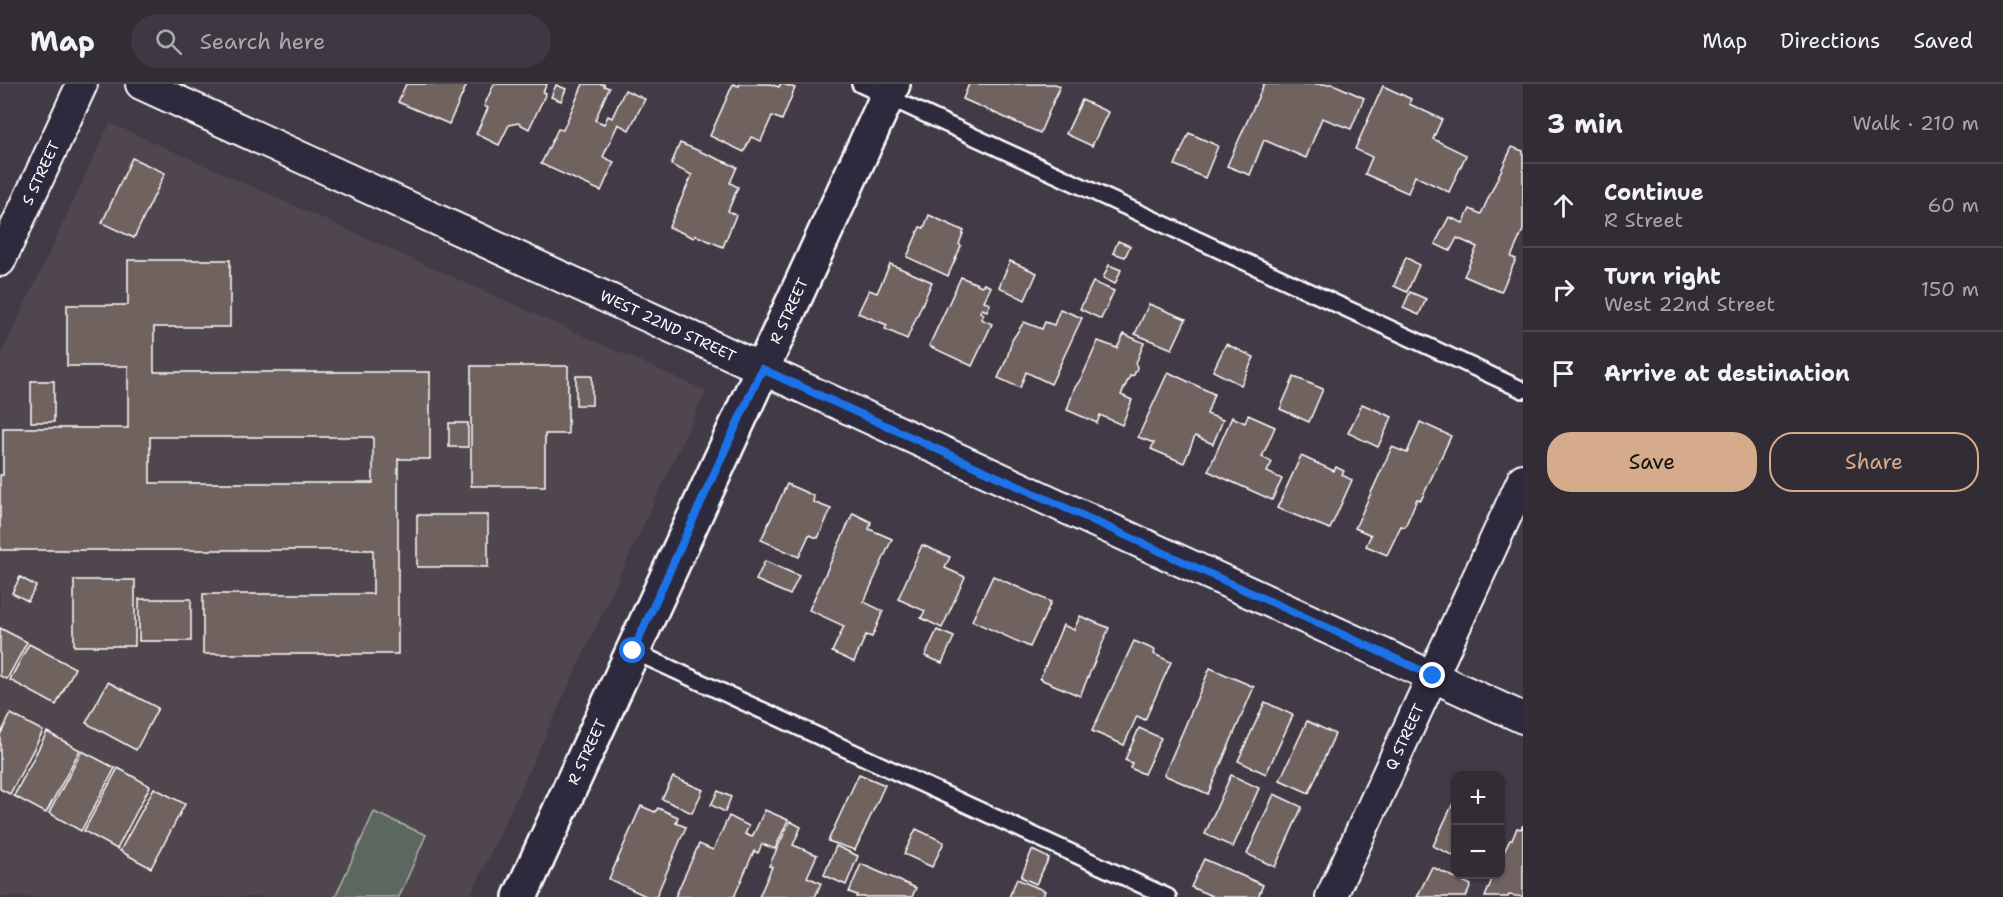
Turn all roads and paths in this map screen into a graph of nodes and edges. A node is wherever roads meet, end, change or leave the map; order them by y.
1 (82, 84) edge
2 (141, 84) edge
3 (880, 88) edge
4 (0, 261) edge
5 (762, 369) junction
6 (1523, 390) edge
7 (1523, 479) edge
8 (633, 651) junction
9 (1433, 676) junction
10 (1523, 718) edge
11 (520, 897) edge
12 (1168, 897) edge
13 (1331, 897) edge

1 - 4 street, S STREET
2 - 5 street, WEST 22ND STREET
3 - 5 street, R STREET
3 - 6 lane
5 - 8 street, R STREET
5 - 9 street, WEST 22ND STREET
7 - 9 street, Q STREET
8 - 11 street, R STREET
8 - 12 lane
9 - 10 street, WEST 22ND STREET
9 - 13 street, Q STREET

